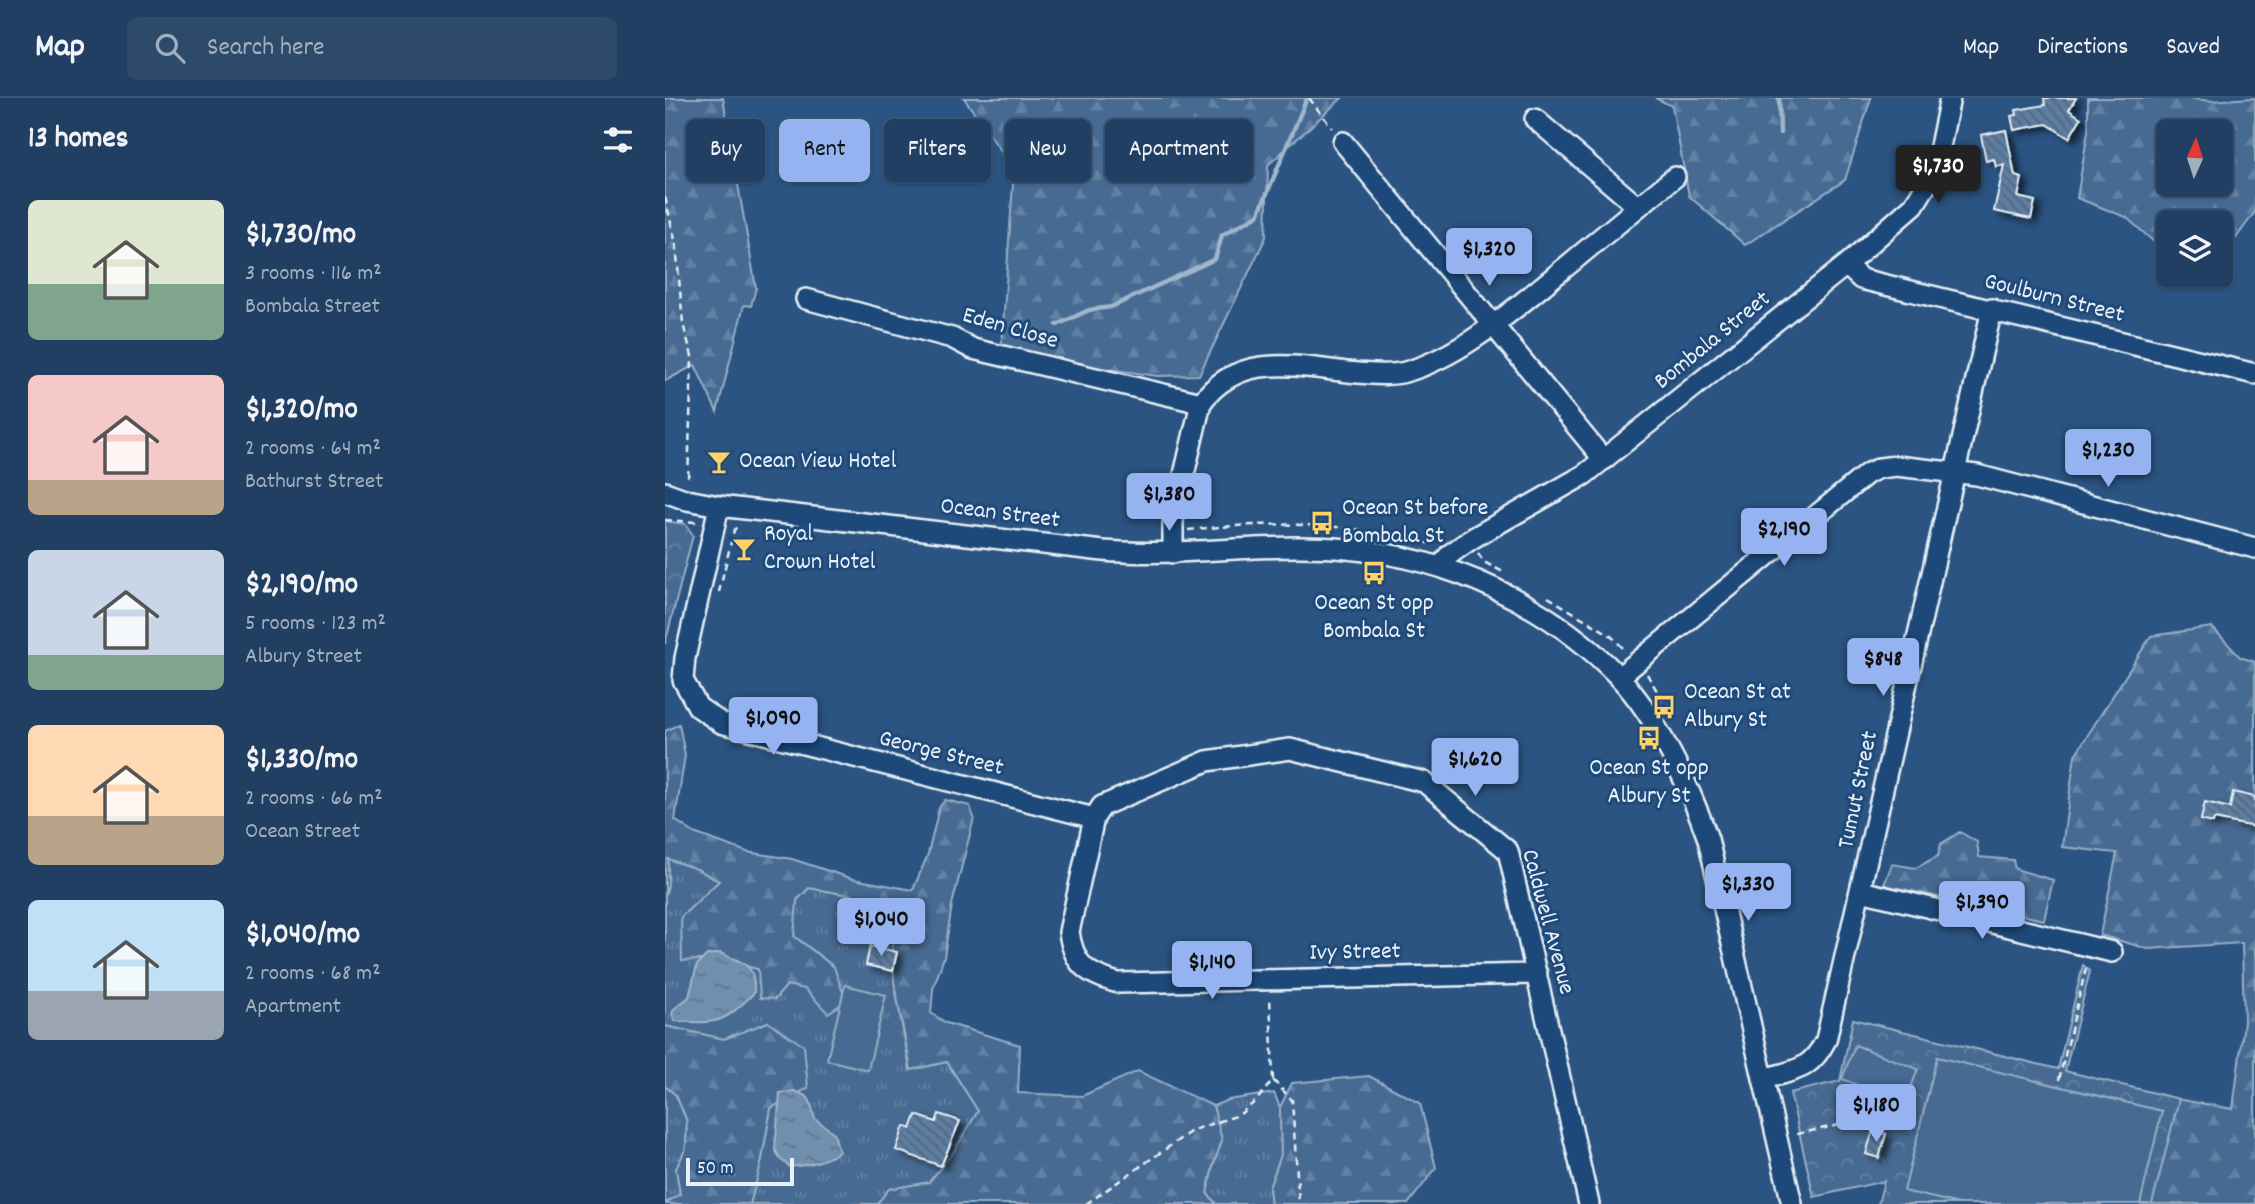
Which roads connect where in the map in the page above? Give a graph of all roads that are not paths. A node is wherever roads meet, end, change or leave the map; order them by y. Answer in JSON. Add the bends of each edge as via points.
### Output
{"nodes":[{"id":1,"x":1950,"y":98,"type":"edge"},
{"id":2,"x":1535,"y":119,"type":"dead end"},
{"id":3,"x":1343,"y":142,"type":"road end"},
{"id":4,"x":1675,"y":177,"type":"dead end"},
{"id":5,"x":1638,"y":207,"type":"junction"},
{"id":6,"x":1846,"y":265,"type":"junction"},
{"id":7,"x":806,"y":299,"type":"dead end"},
{"id":8,"x":1992,"y":309,"type":"junction"},
{"id":9,"x":1494,"y":326,"type":"junction"},
{"id":10,"x":2255,"y":359,"type":"edge"},
{"id":11,"x":2246,"y":371,"type":"edge"},
{"id":12,"x":1201,"y":403,"type":"junction"},
{"id":13,"x":1604,"y":460,"type":"junction"},
{"id":14,"x":1954,"y":472,"type":"junction"},
{"id":15,"x":665,"y":492,"type":"edge"},
{"id":16,"x":719,"y":506,"type":"junction"},
{"id":17,"x":2255,"y":548,"type":"edge"},
{"id":18,"x":1173,"y":553,"type":"junction"},
{"id":19,"x":1440,"y":567,"type":"junction"},
{"id":20,"x":1619,"y":677,"type":"junction"},
{"id":21,"x":1094,"y":818,"type":"junction"},
{"id":22,"x":1861,"y":891,"type":"junction"},
{"id":23,"x":2112,"y":952,"type":"dead end"},
{"id":24,"x":1537,"y":974,"type":"junction"},
{"id":25,"x":1763,"y":1079,"type":"junction"},
{"id":26,"x":1589,"y":1204,"type":"edge"},
{"id":27,"x":1792,"y":1204,"type":"edge"}],
"edges":[{"from":1,"to":6,"type":"street","name":"Bombala Street","via":[[1938,156],[1915,205]]},
{"from":2,"to":5,"type":"street"},
{"from":3,"to":9,"type":"street"},
{"from":4,"to":5,"type":"street"},
{"from":5,"to":9,"type":"street"},
{"from":6,"to":8,"type":"street","name":"Goulburn Street","via":[[1861,279]]},
{"from":6,"to":13,"type":"street","name":"Bombala Street"},
{"from":7,"to":12,"type":"street","name":"Eden Close","via":[[952,338],[973,349]]},
{"from":8,"to":11,"type":"street","name":"Goulburn Street"},
{"from":8,"to":14,"type":"street","name":"Tumut Street"},
{"from":9,"to":12,"type":"street","via":[[1424,366],[1402,373],[1269,366],[1246,369],[1212,388]]},
{"from":9,"to":13,"type":"street"},
{"from":10,"to":11,"type":"street"},
{"from":12,"to":18,"type":"street","via":[[1173,521]]},
{"from":13,"to":19,"type":"street","name":"Bombala Street","via":[[1473,538]]},
{"from":14,"to":17,"type":"street"},
{"from":14,"to":20,"type":"street","via":[[1896,466],[1868,473]]},
{"from":14,"to":22,"type":"street","name":"Tumut Street"},
{"from":15,"to":16,"type":"street","name":"Ocean Street"},
{"from":16,"to":18,"type":"street","name":"Ocean Street","via":[[1103,551]]},
{"from":16,"to":21,"type":"street","name":"George Street","via":[[685,657],[683,680],[698,708],[720,723]]},
{"from":18,"to":19,"type":"street","name":"Ocean Street","via":[[1347,549]]},
{"from":19,"to":20,"type":"street","name":"Ocean Street","via":[[1539,613]]},
{"from":20,"to":25,"type":"street","name":"Ocean Street","via":[[1655,728],[1708,839]]},
{"from":21,"to":24,"type":"street","name":"Caldwell Avenue","via":[[1102,806],[1207,761],[1290,749],[1424,782],[1507,851]]},
{"from":21,"to":24,"type":"street","name":"Ivy Street","via":[[1069,932],[1072,950],[1094,976],[1118,983]]},
{"from":22,"to":23,"type":"street"},
{"from":22,"to":25,"type":"street","name":"Tumut Street","via":[[1826,1040],[1816,1058],[1800,1069]]},
{"from":24,"to":26,"type":"street","name":"Caldwell Avenue"},
{"from":25,"to":27,"type":"street","name":"Ocean Street"}]}
